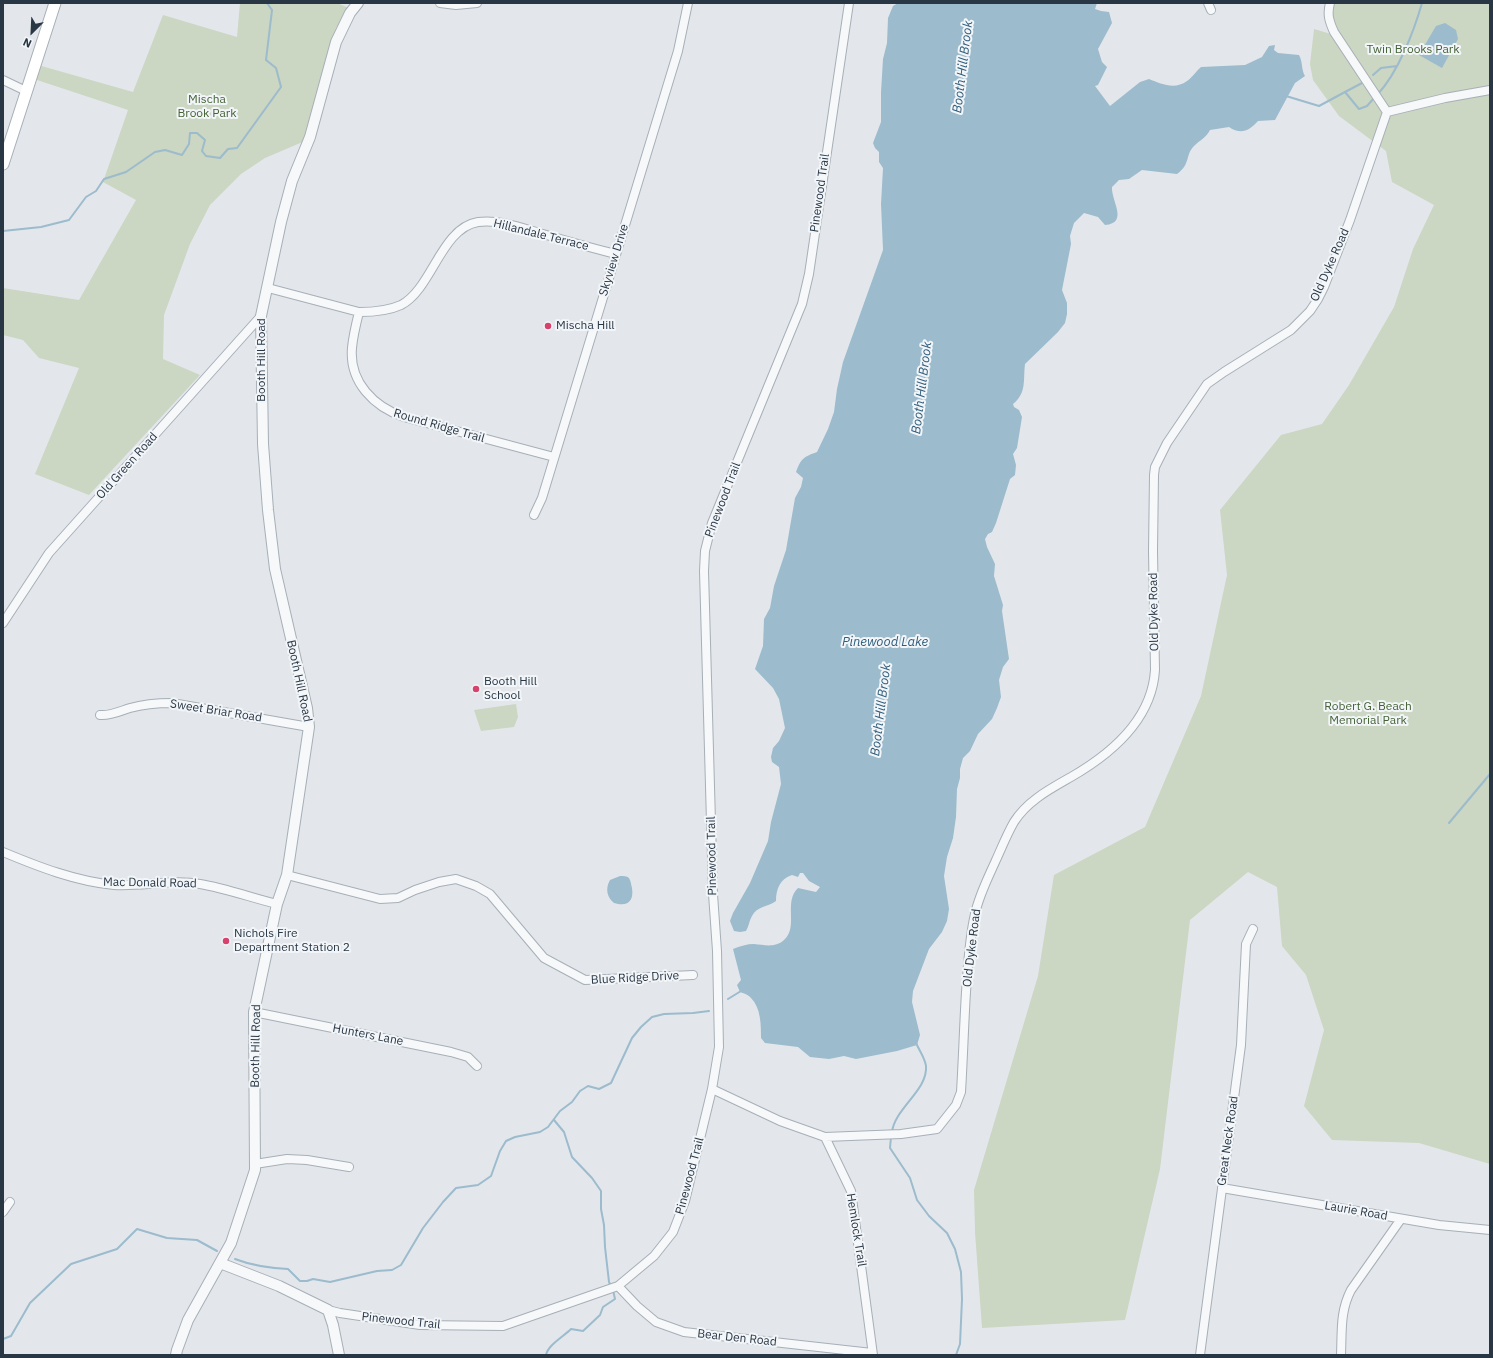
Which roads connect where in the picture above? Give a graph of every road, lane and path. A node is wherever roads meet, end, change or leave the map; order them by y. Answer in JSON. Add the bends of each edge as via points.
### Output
{"nodes":[{"id":1,"x":55,"y":3,"type":"edge"},
{"id":2,"x":358,"y":3,"type":"edge"},
{"id":3,"x":440,"y":3,"type":"edge"},
{"id":4,"x":477,"y":3,"type":"edge"},
{"id":5,"x":688,"y":3,"type":"edge"},
{"id":6,"x":849,"y":3,"type":"edge"},
{"id":7,"x":1330,"y":3,"type":"edge"},
{"id":8,"x":3,"y":80,"type":"edge"},
{"id":9,"x":26,"y":90,"type":"junction"},
{"id":10,"x":1490,"y":90,"type":"edge"},
{"id":11,"x":1387,"y":112,"type":"junction"},
{"id":12,"x":3,"y":164,"type":"edge"},
{"id":13,"x":616,"y":254,"type":"junction"},
{"id":14,"x":268,"y":288,"type":"junction"},
{"id":15,"x":359,"y":312,"type":"junction"},
{"id":16,"x":261,"y":316,"type":"junction"},
{"id":17,"x":554,"y":457,"type":"junction"},
{"id":18,"x":534,"y":515,"type":"dead end"},
{"id":19,"x":3,"y":623,"type":"edge"},
{"id":20,"x":100,"y":715,"type":"dead end"},
{"id":21,"x":309,"y":727,"type":"junction"},
{"id":22,"x":3,"y":852,"type":"edge"},
{"id":23,"x":286,"y":875,"type":"junction"},
{"id":24,"x":277,"y":904,"type":"junction"},
{"id":25,"x":1253,"y":928,"type":"dead end"},
{"id":26,"x":693,"y":975,"type":"dead end"},
{"id":27,"x":254,"y":1012,"type":"junction"},
{"id":28,"x":477,"y":1066,"type":"dead end"},
{"id":29,"x":712,"y":1089,"type":"junction"},
{"id":30,"x":825,"y":1137,"type":"junction"},
{"id":31,"x":255,"y":1164,"type":"junction"},
{"id":32,"x":349,"y":1167,"type":"dead end"},
{"id":33,"x":1222,"y":1188,"type":"junction"},
{"id":34,"x":10,"y":1202,"type":"dead end"},
{"id":35,"x":3,"y":1212,"type":"edge"},
{"id":36,"x":1401,"y":1219,"type":"junction"},
{"id":37,"x":1490,"y":1230,"type":"edge"},
{"id":38,"x":220,"y":1263,"type":"junction"},
{"id":39,"x":614,"y":1288,"type":"junction"},
{"id":40,"x":328,"y":1310,"type":"junction"},
{"id":41,"x":873,"y":1354,"type":"edge"},
{"id":42,"x":176,"y":1355,"type":"edge"},
{"id":43,"x":339,"y":1355,"type":"edge"},
{"id":44,"x":1200,"y":1355,"type":"edge"},
{"id":45,"x":1341,"y":1355,"type":"edge"}],
"edges":[{"from":1,"to":9,"type":"main road"},
{"from":2,"to":14,"type":"street","name":"Booth Hill Road","via":[[350,13],[336,42],[310,137],[292,181]]},
{"from":3,"to":4,"type":"street"},
{"from":5,"to":13,"type":"street","name":"Skyview Drive","via":[[678,51]]},
{"from":6,"to":29,"type":"street","name":"Pinewood Trail","via":[[802,304],[712,523],[705,551],[719,1047]]},
{"from":7,"to":11,"type":"street","via":[[1328,18],[1334,32]]},
{"from":8,"to":9,"type":"street"},
{"from":9,"to":12,"type":"main road"},
{"from":10,"to":11,"type":"street"},
{"from":11,"to":30,"type":"street","name":"Old Dyke Road","via":[[1350,220],[1318,299],[1291,330],[1207,384],[1160,456],[1154,475],[1154,681],[1138,721],[1127,734],[1081,771],[1031,802],[1015,821],[979,896],[968,958],[961,1092],[956,1105],[937,1129],[901,1134]]},
{"from":13,"to":15,"type":"street","name":"Hillandale Terrace","via":[[509,225],[490,221],[476,222],[454,236],[445,246],[421,286],[401,305],[374,312]]},
{"from":13,"to":17,"type":"street","name":"Skyview Drive"},
{"from":14,"to":15,"type":"street","name":"Hillandale Terrace"},
{"from":14,"to":16,"type":"street","name":"Booth Hill Road"},
{"from":15,"to":17,"type":"street","name":"Round Ridge Trail","via":[[351,350],[355,375],[375,402],[393,414]]},
{"from":16,"to":19,"type":"street","name":"Old Green Road","via":[[49,553]]},
{"from":16,"to":21,"type":"street","name":"Booth Hill Road","via":[[263,444],[268,516],[275,569],[307,708]]},
{"from":17,"to":18,"type":"street","name":"Skyview Drive","via":[[542,498]]},
{"from":20,"to":21,"type":"street","name":"Sweet Briar Road","via":[[107,716],[132,707],[172,703]]},
{"from":21,"to":23,"type":"street","name":"Booth Hill Road"},
{"from":22,"to":24,"type":"street","name":"Mac Donald Road","via":[[56,873],[82,880],[115,885],[166,882],[200,884]]},
{"from":23,"to":24,"type":"street","name":"Booth Hill Road"},
{"from":23,"to":26,"type":"street","name":"Blue Ridge Drive","via":[[380,899],[398,898],[433,884],[456,879],[490,894],[544,958],[585,980]]},
{"from":24,"to":27,"type":"street","name":"Booth Hill Road"},
{"from":25,"to":33,"type":"street","name":"Great Neck Road","via":[[1246,944],[1241,1045]]},
{"from":27,"to":28,"type":"street","name":"Hunters Lane","via":[[451,1052],[468,1057]]},
{"from":27,"to":31,"type":"street","name":"Booth Hill Road"},
{"from":29,"to":30,"type":"street","via":[[780,1121]]},
{"from":29,"to":39,"type":"street","name":"Pinewood Trail","via":[[685,1202],[673,1232],[654,1256]]},
{"from":30,"to":41,"type":"street","name":"Hemlock Trail","via":[[851,1192]]},
{"from":31,"to":32,"type":"street","via":[[287,1159]]},
{"from":31,"to":38,"type":"street","name":"Booth Hill Road","via":[[231,1243]]},
{"from":33,"to":36,"type":"street","name":"Laurie Road"},
{"from":33,"to":44,"type":"street","name":"Great Neck Road"},
{"from":34,"to":35,"type":"street"},
{"from":36,"to":37,"type":"street","name":"Laurie Road"},
{"from":36,"to":45,"type":"street","via":[[1345,1301]]},
{"from":38,"to":40,"type":"street","name":"Pinewood Trail","via":[[279,1286]]},
{"from":38,"to":42,"type":"street","name":"Booth Hill Road","via":[[188,1320]]},
{"from":39,"to":40,"type":"street","name":"Pinewood Trail","via":[[503,1326],[420,1325],[340,1314]]},
{"from":39,"to":41,"type":"street","name":"Bear Den Road","via":[[656,1322],[684,1332]]},
{"from":40,"to":43,"type":"street"}]}
